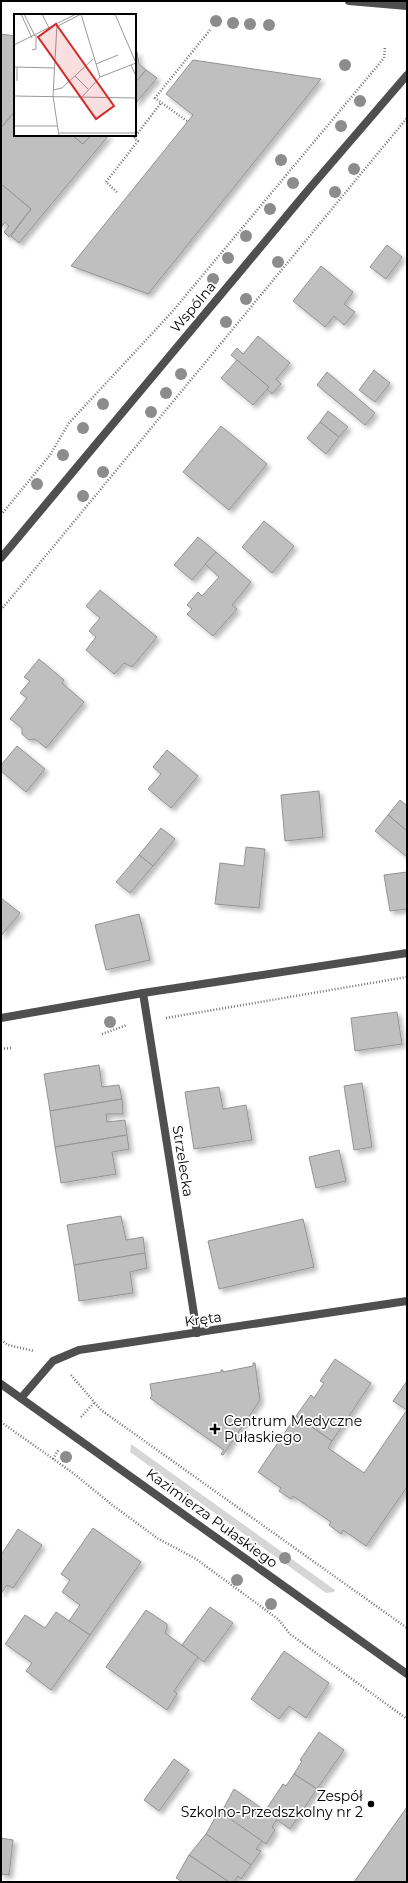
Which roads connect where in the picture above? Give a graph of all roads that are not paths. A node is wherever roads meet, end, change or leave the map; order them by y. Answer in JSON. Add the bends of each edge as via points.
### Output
{"nodes":[{"id":1,"x":349,"y":1,"type":"edge"},
{"id":2,"x":407,"y":6,"type":"edge"},
{"id":3,"x":407,"y":75,"type":"edge"},
{"id":4,"x":1,"y":558,"type":"edge"},
{"id":5,"x":407,"y":953,"type":"edge"},
{"id":6,"x":143,"y":993,"type":"junction"},
{"id":7,"x":1,"y":1018,"type":"edge"},
{"id":8,"x":407,"y":1301,"type":"edge"},
{"id":9,"x":197,"y":1333,"type":"junction"},
{"id":10,"x":1,"y":1384,"type":"edge"},
{"id":11,"x":21,"y":1398,"type":"junction"},
{"id":12,"x":407,"y":1674,"type":"edge"}],
"edges":[{"from":1,"to":2,"type":"street"},
{"from":3,"to":4,"type":"street","name":"Wspólna"},
{"from":5,"to":6,"type":"street"},
{"from":6,"to":7,"type":"street"},
{"from":6,"to":9,"type":"street","name":"Strzelecka"},
{"from":8,"to":9,"type":"street","name":"Kręta"},
{"from":9,"to":11,"type":"street","name":"Kręta","via":[[79,1350],[53,1361]]},
{"from":10,"to":11,"type":"street","name":"Kazimierza Pułaskiego"},
{"from":11,"to":12,"type":"street","name":"Kazimierza Pułaskiego"}]}
